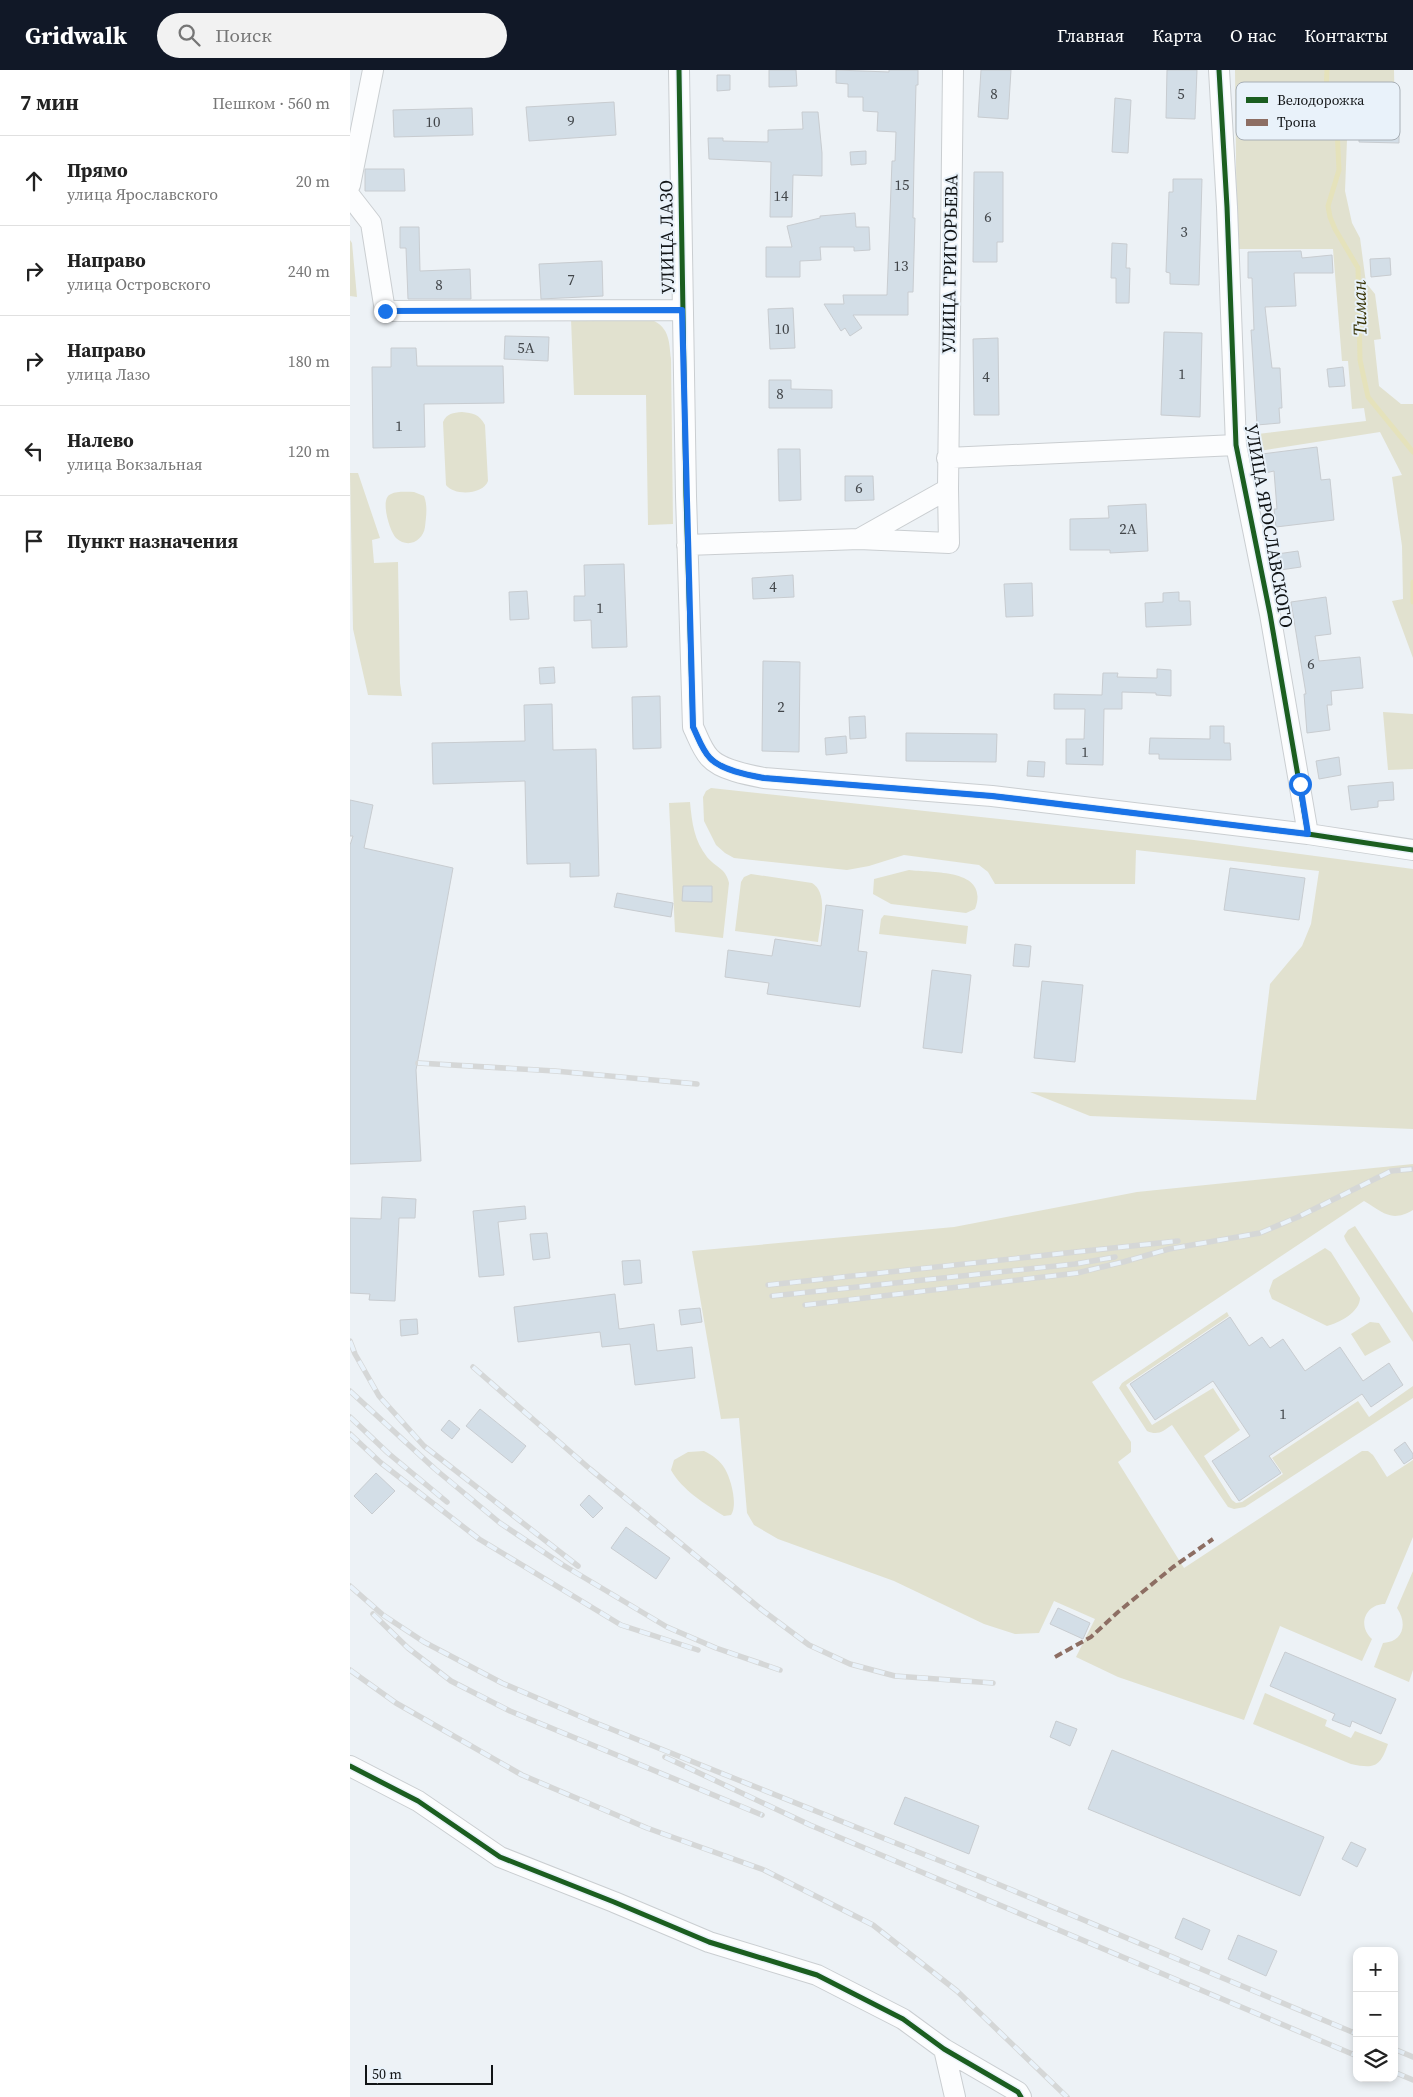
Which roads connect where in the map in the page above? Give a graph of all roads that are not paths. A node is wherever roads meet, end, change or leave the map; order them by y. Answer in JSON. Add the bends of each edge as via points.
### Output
{"nodes":[{"id":1,"x":373,"y":70,"type":"edge"},
{"id":2,"x":679,"y":70,"type":"edge"},
{"id":3,"x":953,"y":70,"type":"edge"},
{"id":4,"x":1219,"y":70,"type":"edge"},
{"id":5,"x":350,"y":185,"type":"edge"},
{"id":6,"x":350,"y":196,"type":"edge"},
{"id":7,"x":682,"y":310,"type":"junction"},
{"id":8,"x":1236,"y":445,"type":"junction"},
{"id":9,"x":948,"y":458,"type":"junction"},
{"id":10,"x":948,"y":489,"type":"junction"},
{"id":11,"x":859,"y":539,"type":"junction"},
{"id":12,"x":688,"y":545,"type":"junction"},
{"id":13,"x":1308,"y":834,"type":"junction"},
{"id":14,"x":1413,"y":850,"type":"edge"},
{"id":15,"x":350,"y":1766,"type":"edge"},
{"id":16,"x":944,"y":2049,"type":"junction"},
{"id":17,"x":955,"y":2097,"type":"edge"},
{"id":18,"x":1021,"y":2097,"type":"edge"}],
"edges":[{"from":1,"to":5,"type":"street"},
{"from":2,"to":7,"type":"street","name":"УЛИЦА ЛАЗО"},
{"from":3,"to":9,"type":"street","name":"УЛИЦА ГРИГОРЬЕВА"},
{"from":4,"to":8,"type":"street","name":"УЛИЦА ЯРОСЛАВСКОГО"},
{"from":6,"to":7,"type":"street","via":[[371,223],[385,311]]},
{"from":7,"to":12,"type":"street","name":"УЛИЦА ЛАЗО"},
{"from":8,"to":9,"type":"street"},
{"from":8,"to":13,"type":"street","name":"УЛИЦА ЯРОСЛАВСКОГО","via":[[1270,614]]},
{"from":9,"to":10,"type":"street","name":"УЛИЦА ГРИГОРЬЕВА"},
{"from":10,"to":11,"type":"street"},
{"from":10,"to":11,"type":"street","name":"УЛИЦА ГРИГОРЬЕВА","via":[[949,543]]},
{"from":11,"to":12,"type":"street"},
{"from":12,"to":13,"type":"street","name":"УЛИЦА ЛАЗО","via":[[693,727],[710,759],[733,771],[764,778],[992,796]]},
{"from":13,"to":14,"type":"street"},
{"from":15,"to":16,"type":"street","via":[[418,1801],[500,1858],[709,1942],[817,1975],[903,2019]]},
{"from":16,"to":17,"type":"street"},
{"from":16,"to":18,"type":"street","via":[[1018,2092]]}]}
